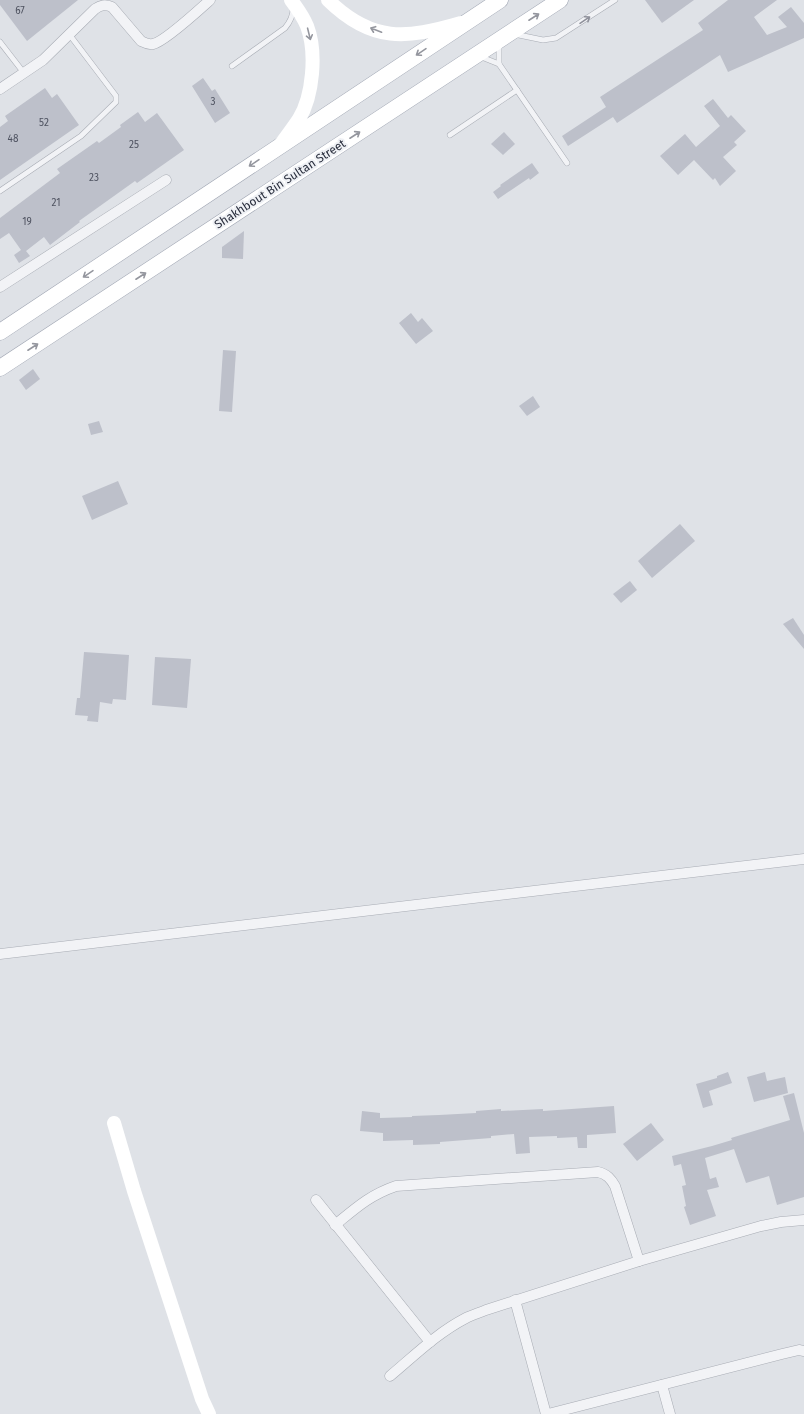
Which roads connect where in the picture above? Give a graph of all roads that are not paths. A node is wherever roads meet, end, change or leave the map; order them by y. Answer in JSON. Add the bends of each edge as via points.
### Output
{"nodes":[{"id":1,"x":210,"y":0,"type":"edge"},
{"id":2,"x":328,"y":0,"type":"edge"},
{"id":3,"x":500,"y":0,"type":"edge"},
{"id":4,"x":560,"y":0,"type":"edge"},
{"id":5,"x":616,"y":0,"type":"edge"},
{"id":6,"x":292,"y":2,"type":"edge"},
{"id":7,"x":469,"y":20,"type":"junction"},
{"id":8,"x":69,"y":34,"type":"junction"},
{"id":9,"x":505,"y":36,"type":"junction"},
{"id":10,"x":0,"y":42,"type":"edge"},
{"id":11,"x":476,"y":56,"type":"junction"},
{"id":12,"x":499,"y":64,"type":"junction"},
{"id":13,"x":232,"y":66,"type":"dead end"},
{"id":14,"x":24,"y":73,"type":"junction"},
{"id":15,"x":0,"y":89,"type":"edge"},
{"id":16,"x":517,"y":90,"type":"junction"},
{"id":17,"x":450,"y":135,"type":"dead end"},
{"id":18,"x":279,"y":146,"type":"junction"},
{"id":19,"x":567,"y":162,"type":"dead end"},
{"id":20,"x":166,"y":180,"type":"dead end"},
{"id":21,"x":0,"y":191,"type":"edge"},
{"id":22,"x":0,"y":287,"type":"edge"},
{"id":23,"x":0,"y":332,"type":"edge"},
{"id":24,"x":0,"y":368,"type":"edge"},
{"id":25,"x":804,"y":859,"type":"edge"},
{"id":26,"x":0,"y":954,"type":"edge"},
{"id":27,"x":114,"y":1123,"type":"dead end"},
{"id":28,"x":316,"y":1200,"type":"dead end"},
{"id":29,"x":804,"y":1220,"type":"edge"},
{"id":30,"x":336,"y":1224,"type":"junction"},
{"id":31,"x":639,"y":1261,"type":"junction"},
{"id":32,"x":515,"y":1300,"type":"junction"},
{"id":33,"x":430,"y":1342,"type":"junction"},
{"id":34,"x":804,"y":1351,"type":"edge"},
{"id":35,"x":390,"y":1376,"type":"dead end"},
{"id":36,"x":662,"y":1385,"type":"junction"},
{"id":37,"x":209,"y":1414,"type":"edge"},
{"id":38,"x":547,"y":1414,"type":"edge"},
{"id":39,"x":670,"y":1414,"type":"edge"}],
"edges":[{"from":1,"to":8,"type":"street","via":[[153,44],[141,41],[116,11],[106,5],[94,9]]},
{"from":7,"to":2,"type":"street","one_way":true,"via":[[432,32],[404,35],[382,33],[359,24],[341,13]]},
{"from":3,"to":7,"type":"main road"},
{"from":9,"to":4,"type":"main road","name":"Shakhbout Bin Sultan Street","one_way":true},
{"from":9,"to":5,"type":"lane","one_way":true,"via":[[543,40],[556,38]]},
{"from":6,"to":13,"type":"lane","via":[[293,14],[285,28]]},
{"from":6,"to":18,"type":"street","one_way":true,"via":[[307,27],[313,62],[306,103],[299,119]]},
{"from":7,"to":18,"type":"main road","one_way":true},
{"from":8,"to":14,"type":"street","via":[[43,60]]},
{"from":8,"to":21,"type":"lane","via":[[116,96],[116,102],[81,136]]},
{"from":9,"to":11,"type":"main road","name":"Shakhbout Bin Sultan Street"},
{"from":9,"to":12,"type":"lane","via":[[498,48]]},
{"from":10,"to":14,"type":"lane"},
{"from":11,"to":12,"type":"lane"},
{"from":24,"to":11,"type":"main road","name":"Shakhbout Bin Sultan Street","one_way":true},
{"from":12,"to":16,"type":"lane"},
{"from":14,"to":15,"type":"street"},
{"from":16,"to":17,"type":"lane"},
{"from":16,"to":19,"type":"lane"},
{"from":18,"to":23,"type":"main road","one_way":true},
{"from":20,"to":22,"type":"street"},
{"from":25,"to":26,"type":"street"},
{"from":27,"to":37,"type":"street","via":[[134,1191]]},
{"from":28,"to":30,"type":"street"},
{"from":29,"to":31,"type":"street","via":[[761,1226]]},
{"from":30,"to":31,"type":"street","via":[[365,1201],[396,1186],[598,1172],[605,1173],[615,1186]]},
{"from":30,"to":33,"type":"street"},
{"from":31,"to":32,"type":"street"},
{"from":32,"to":33,"type":"street","via":[[466,1318]]},
{"from":32,"to":38,"type":"street"},
{"from":33,"to":35,"type":"street"},
{"from":34,"to":36,"type":"street","via":[[782,1354]]},
{"from":36,"to":38,"type":"street"},
{"from":36,"to":39,"type":"street"}]}
